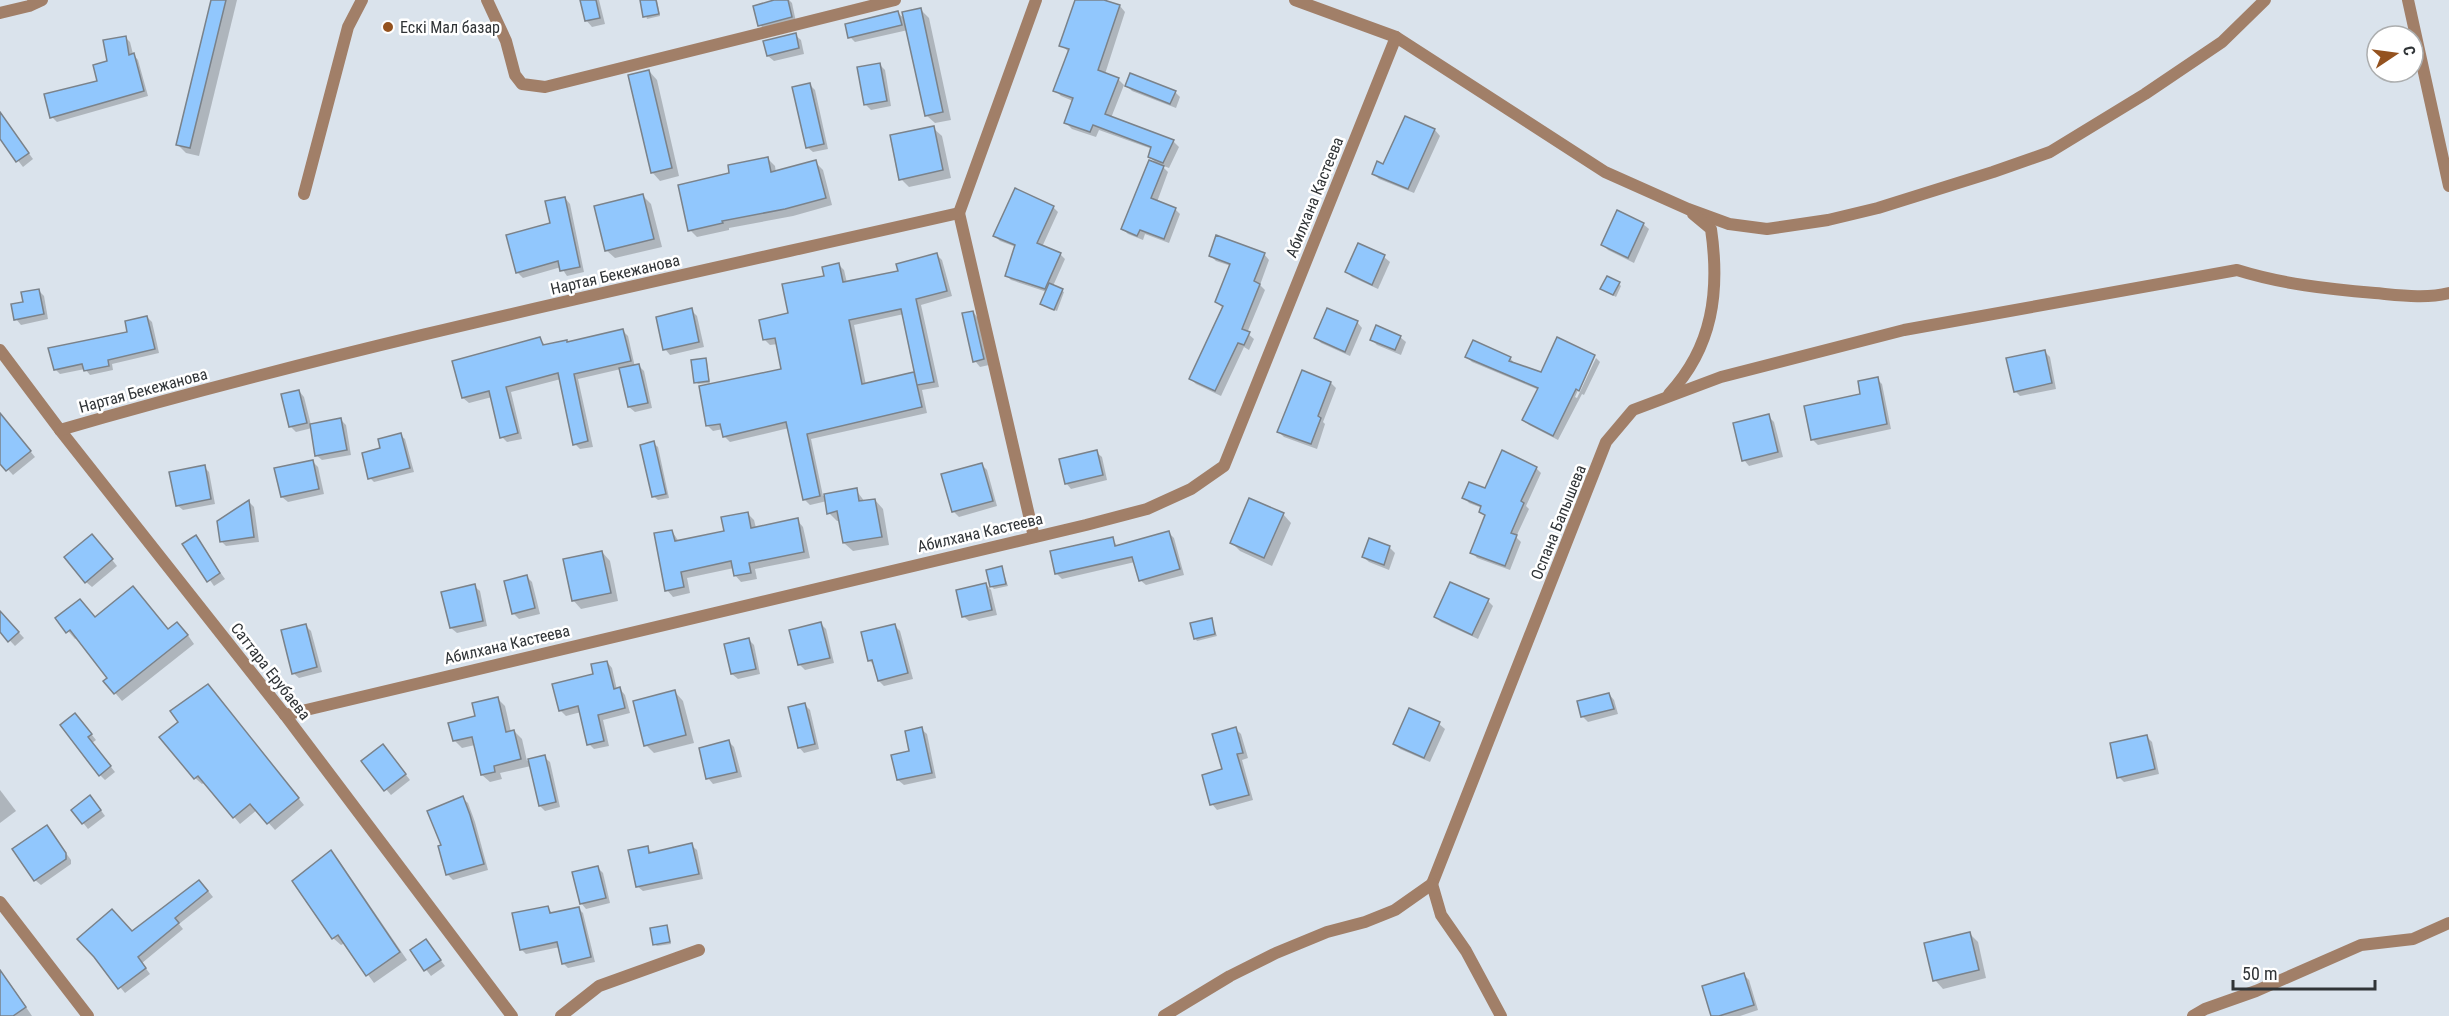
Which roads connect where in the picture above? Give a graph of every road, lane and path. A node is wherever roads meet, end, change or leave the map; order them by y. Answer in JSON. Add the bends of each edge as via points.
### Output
{"nodes":[{"id":1,"x":42,"y":0,"type":"edge"},
{"id":2,"x":362,"y":0,"type":"edge"},
{"id":3,"x":487,"y":0,"type":"edge"},
{"id":4,"x":895,"y":0,"type":"edge"},
{"id":5,"x":1036,"y":0,"type":"edge"},
{"id":6,"x":1295,"y":0,"type":"edge"},
{"id":7,"x":2265,"y":0,"type":"edge"},
{"id":8,"x":2408,"y":0,"type":"edge"},
{"id":9,"x":852,"y":6,"type":"edge"},
{"id":10,"x":0,"y":13,"type":"edge"},
{"id":11,"x":1396,"y":37,"type":"junction"},
{"id":12,"x":2449,"y":186,"type":"edge"},
{"id":13,"x":304,"y":195,"type":"dead end"},
{"id":14,"x":1688,"y":209,"type":"junction"},
{"id":15,"x":959,"y":213,"type":"junction"},
{"id":16,"x":2449,"y":294,"type":"edge"},
{"id":17,"x":0,"y":350,"type":"edge"},
{"id":18,"x":1668,"y":395,"type":"junction"},
{"id":19,"x":60,"y":430,"type":"junction"},
{"id":20,"x":1034,"y":537,"type":"junction"},
{"id":21,"x":285,"y":715,"type":"junction"},
{"id":22,"x":1432,"y":884,"type":"junction"},
{"id":23,"x":0,"y":902,"type":"edge"},
{"id":24,"x":2449,"y":922,"type":"edge"},
{"id":25,"x":699,"y":950,"type":"dead end"},
{"id":26,"x":88,"y":1016,"type":"edge"},
{"id":27,"x":512,"y":1016,"type":"edge"},
{"id":28,"x":561,"y":1016,"type":"edge"},
{"id":29,"x":1164,"y":1016,"type":"edge"},
{"id":30,"x":1501,"y":1016,"type":"edge"},
{"id":31,"x":2193,"y":1016,"type":"edge"}],
"edges":[{"from":1,"to":10,"type":"street"},
{"from":2,"to":13,"type":"street","via":[[348,27]]},
{"from":3,"to":9,"type":"street","via":[[506,41],[515,75],[522,84],[544,87]]},
{"from":4,"to":9,"type":"street"},
{"from":5,"to":15,"type":"street"},
{"from":6,"to":11,"type":"street"},
{"from":7,"to":14,"type":"street","via":[[2222,42],[2102,121],[2040,156],[1828,220],[1767,229],[1729,224]]},
{"from":8,"to":12,"type":"street"},
{"from":11,"to":14,"type":"street","via":[[1605,172]]},
{"from":11,"to":20,"type":"street","name":"Абилхана Кастеева","via":[[1224,466],[1191,489],[1147,509]]},
{"from":14,"to":18,"type":"street","name":"Оспана Бапышева","via":[[1711,229],[1715,285],[1706,335],[1686,376]]},
{"from":15,"to":19,"type":"street","name":"Нартая Бекежанова","via":[[426,334]]},
{"from":15,"to":20,"type":"street"},
{"from":16,"to":18,"type":"street","via":[[2405,296],[2308,286],[2237,270],[1904,330],[1721,377]]},
{"from":17,"to":19,"type":"street","name":"Саттара Ерубаева"},
{"from":18,"to":22,"type":"street","name":"Оспана Бапышева","via":[[1633,410],[1606,442]]},
{"from":19,"to":21,"type":"street","name":"Саттара Ерубаева"},
{"from":20,"to":21,"type":"street","name":"Абилхана Кастеева"},
{"from":21,"to":27,"type":"street","name":"Саттара Ерубаева"},
{"from":22,"to":29,"type":"street","via":[[1395,910],[1276,953]]},
{"from":22,"to":30,"type":"street","via":[[1441,915],[1466,951]]},
{"from":23,"to":26,"type":"street"},
{"from":24,"to":31,"type":"street","via":[[2413,939],[2361,945]]},
{"from":25,"to":28,"type":"street","via":[[599,986]]}]}
